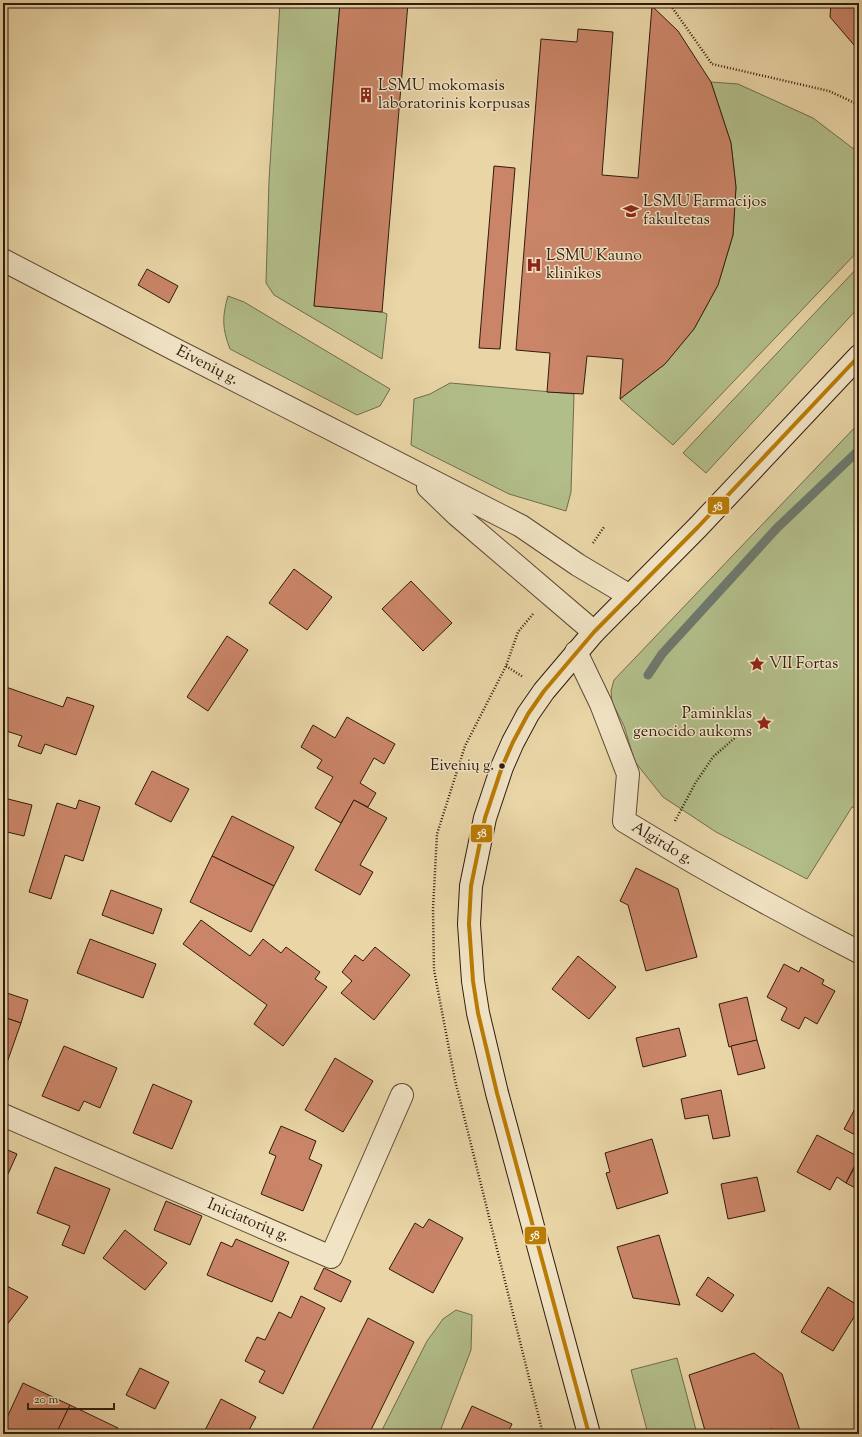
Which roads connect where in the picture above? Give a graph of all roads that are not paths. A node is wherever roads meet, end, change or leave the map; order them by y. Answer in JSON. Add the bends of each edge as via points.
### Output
{"nodes":[{"id":1,"x":3,"y":260,"type":"edge"},
{"id":2,"x":859,"y":356,"type":"edge"},
{"id":3,"x":411,"y":470,"type":"junction"},
{"id":4,"x":630,"y":596,"type":"junction"},
{"id":5,"x":594,"y":632,"type":"junction"},
{"id":6,"x":576,"y":652,"type":"junction"},
{"id":7,"x":859,"y":952,"type":"edge"},
{"id":8,"x":402,"y":1095,"type":"dead end"},
{"id":9,"x":3,"y":1115,"type":"edge"},
{"id":10,"x":589,"y":1434,"type":"edge"}],
"edges":[{"from":1,"to":3,"type":"street","name":"Eivenių g."},
{"from":2,"to":4,"type":"street"},
{"from":3,"to":4,"type":"street","name":"Eivenių g.","via":[[522,526],[578,565]]},
{"from":3,"to":5,"type":"street","name":"Eivenių g.","via":[[457,515]]},
{"from":4,"to":5,"type":"street"},
{"from":5,"to":6,"type":"street"},
{"from":6,"to":7,"type":"street","name":"Algirdo g.","via":[[601,704],[628,774],[624,821],[789,916]]},
{"from":6,"to":10,"type":"street","via":[[528,714],[502,767],[485,818],[476,856],[469,924],[478,1013],[497,1093]]},
{"from":8,"to":9,"type":"street","name":"Iniciatorių g.","via":[[331,1257]]}]}
